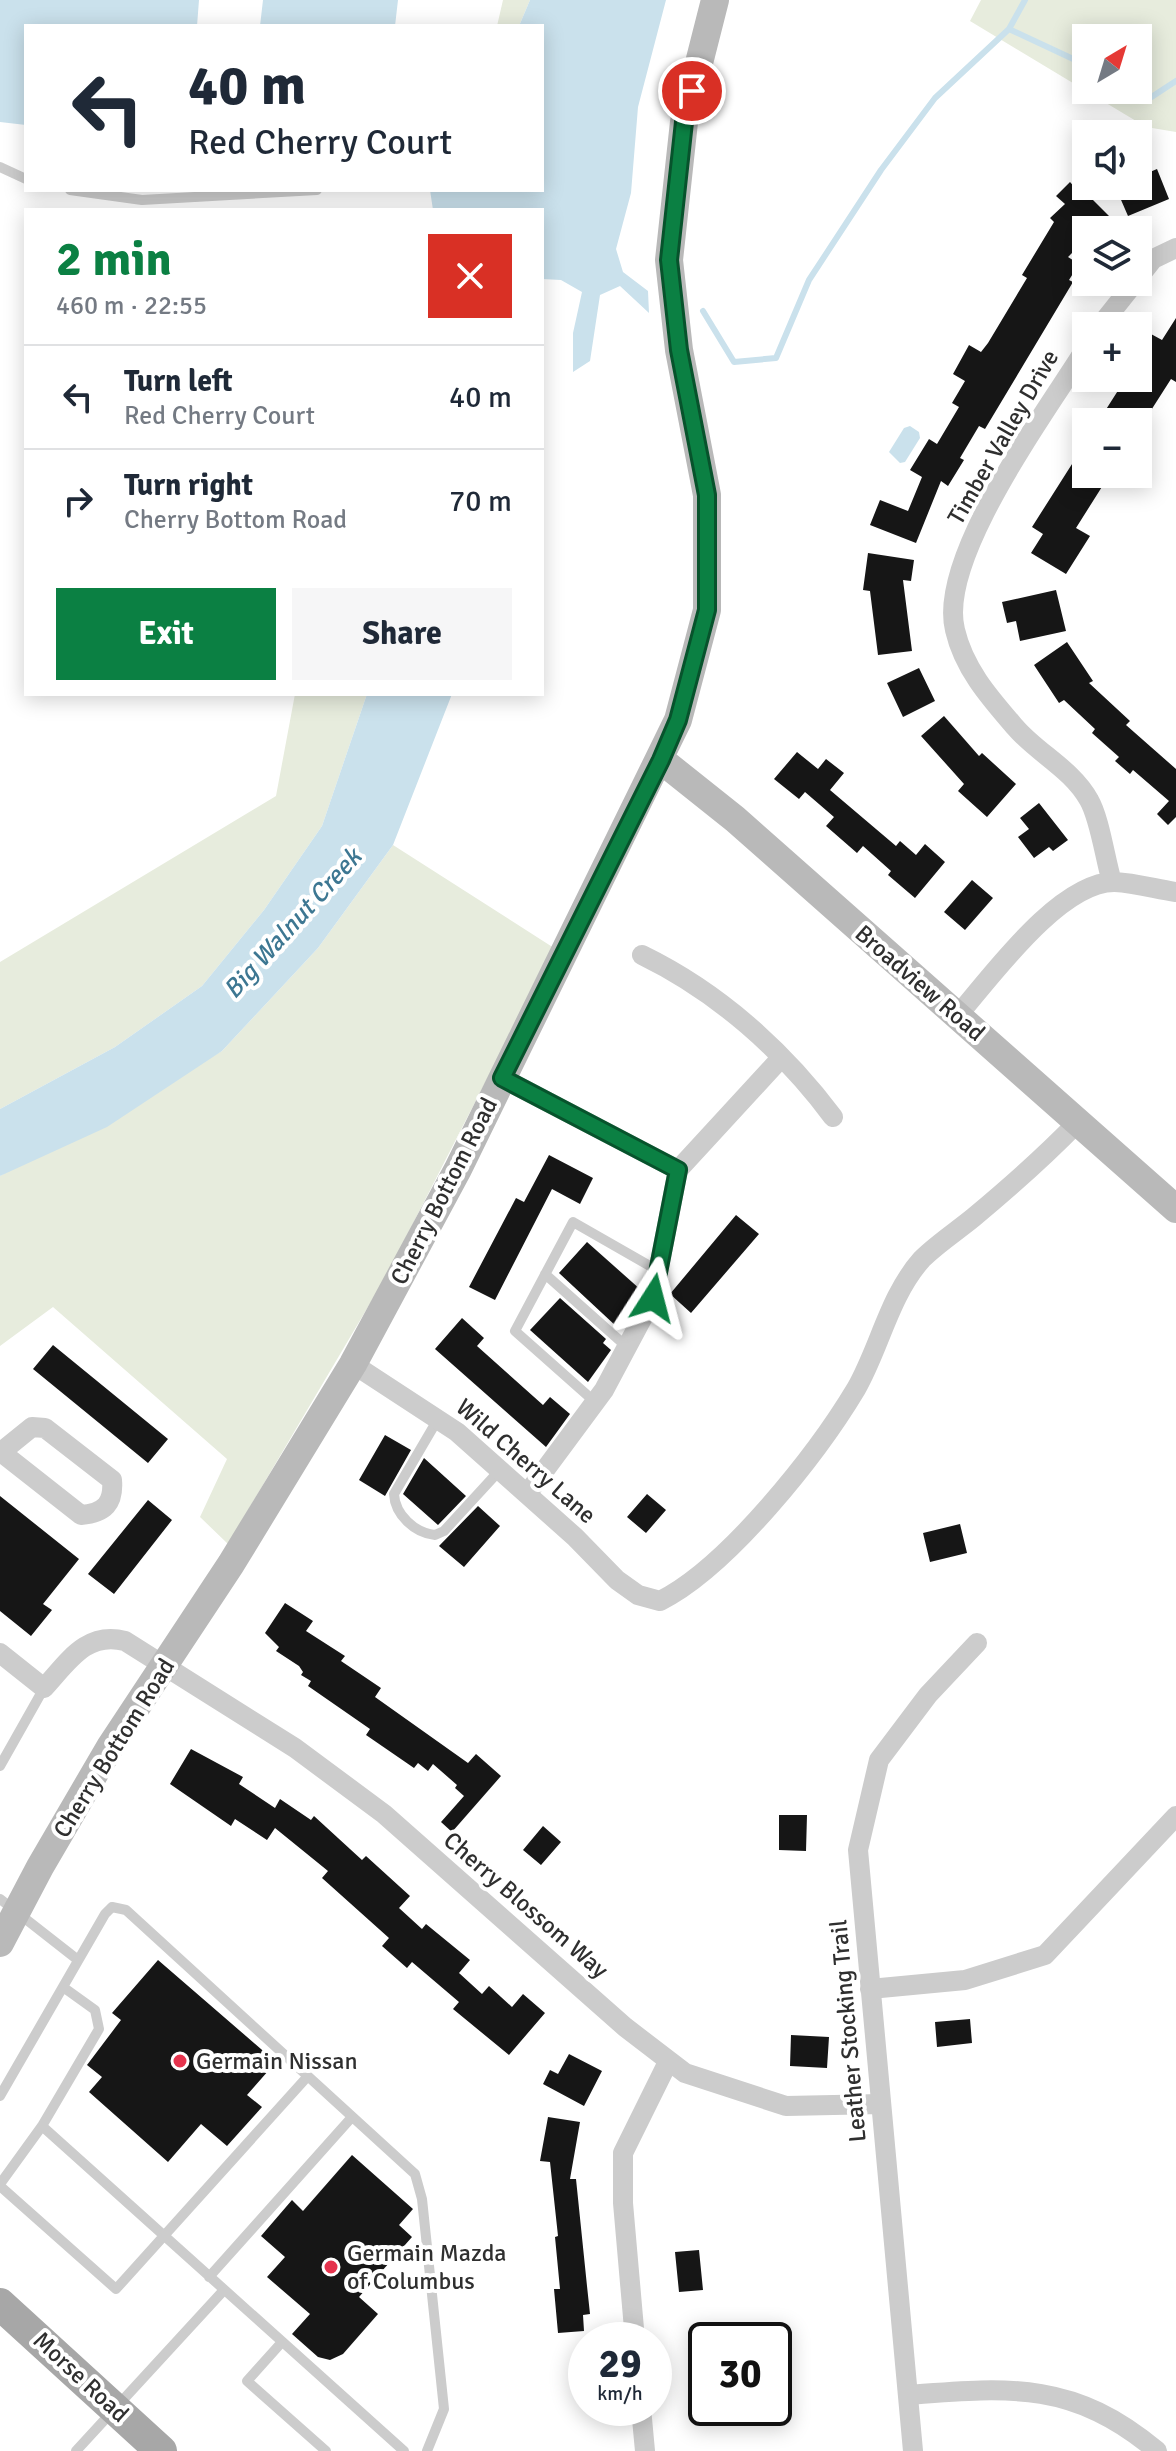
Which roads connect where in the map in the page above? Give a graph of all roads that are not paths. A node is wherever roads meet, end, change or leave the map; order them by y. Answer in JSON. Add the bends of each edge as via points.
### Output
{"nodes":[{"id":1,"x":715,"y":0,"type":"edge"},
{"id":2,"x":0,"y":167,"type":"edge"},
{"id":3,"x":24,"y":178,"type":"edge"},
{"id":4,"x":84,"y":192,"type":"edge"},
{"id":5,"x":282,"y":192,"type":"edge"},
{"id":6,"x":1176,"y":248,"type":"edge"},
{"id":7,"x":1152,"y":260,"type":"edge"},
{"id":8,"x":1123,"y":296,"type":"edge"},
{"id":9,"x":1111,"y":312,"type":"edge"},
{"id":10,"x":1072,"y":371,"type":"edge"},
{"id":11,"x":661,"y":760,"type":"junction"},
{"id":12,"x":1112,"y":882,"type":"junction"},
{"id":13,"x":1176,"y":892,"type":"edge"},
{"id":14,"x":642,"y":955,"type":"dead end"},
{"id":15,"x":958,"y":1015,"type":"junction"},
{"id":16,"x":781,"y":1058,"type":"junction"},
{"id":17,"x":502,"y":1078,"type":"junction"},
{"id":18,"x":833,"y":1117,"type":"dead end"},
{"id":19,"x":1077,"y":1123,"type":"junction"},
{"id":20,"x":678,"y":1170,"type":"junction"},
{"id":21,"x":1176,"y":1209,"type":"edge"},
{"id":22,"x":657,"y":1270,"type":"junction"},
{"id":23,"x":545,"y":1274,"type":"junction"},
{"id":24,"x":628,"y":1348,"type":"junction"},
{"id":25,"x":353,"y":1364,"type":"junction"},
{"id":26,"x":595,"y":1402,"type":"junction"},
{"id":27,"x":438,"y":1419,"type":"junction"},
{"id":28,"x":0,"y":1453,"type":"edge"},
{"id":29,"x":500,"y":1470,"type":"junction"},
{"id":30,"x":527,"y":1494,"type":"junction"},
{"id":31,"x":977,"y":1643,"type":"dead end"},
{"id":32,"x":0,"y":1653,"type":"edge"},
{"id":33,"x":165,"y":1666,"type":"junction"},
{"id":34,"x":44,"y":1688,"type":"junction"},
{"id":35,"x":0,"y":1766,"type":"edge"},
{"id":36,"x":1176,"y":1816,"type":"edge"},
{"id":37,"x":8,"y":1906,"type":"edge"},
{"id":38,"x":0,"y":1943,"type":"edge"},
{"id":39,"x":78,"y":1960,"type":"junction"},
{"id":40,"x":63,"y":1987,"type":"junction"},
{"id":41,"x":870,"y":1989,"type":"junction"},
{"id":42,"x":668,"y":2062,"type":"junction"},
{"id":43,"x":308,"y":2076,"type":"junction"},
{"id":44,"x":0,"y":2096,"type":"edge"},
{"id":45,"x":881,"y":2104,"type":"junction"},
{"id":46,"x":352,"y":2117,"type":"junction"},
{"id":47,"x":42,"y":2126,"type":"junction"},
{"id":48,"x":0,"y":2185,"type":"edge"},
{"id":49,"x":164,"y":2236,"type":"junction"},
{"id":50,"x":209,"y":2277,"type":"junction"},
{"id":51,"x":224,"y":2290,"type":"junction"},
{"id":52,"x":0,"y":2304,"type":"edge"},
{"id":53,"x":633,"y":2322,"type":"edge"},
{"id":54,"x":282,"y":2342,"type":"junction"},
{"id":55,"x":908,"y":2395,"type":"junction"},
{"id":56,"x":115,"y":2408,"type":"junction"},
{"id":57,"x":643,"y":2426,"type":"edge"},
{"id":58,"x":76,"y":2451,"type":"edge"},
{"id":59,"x":161,"y":2451,"type":"edge"},
{"id":60,"x":326,"y":2451,"type":"edge"},
{"id":61,"x":404,"y":2451,"type":"edge"},
{"id":62,"x":427,"y":2451,"type":"edge"},
{"id":63,"x":645,"y":2451,"type":"edge"},
{"id":64,"x":913,"y":2451,"type":"edge"},
{"id":65,"x":1157,"y":2451,"type":"edge"}],
"edges":[{"from":1,"to":11,"type":"main road","name":"Cherry Bottom Road","via":[[684,122],[669,260],[679,350],[707,495],[707,610],[678,720]]},
{"from":2,"to":3,"type":"lane"},
{"from":4,"to":5,"type":"lane","via":[[142,200]]},
{"from":6,"to":7,"type":"street"},
{"from":8,"to":9,"type":"street"},
{"from":10,"to":12,"type":"street","name":"Timber Valley Drive","via":[[977,526],[954,587],[954,627],[967,666],[1018,731],[1051,757],[1090,800]]},
{"from":11,"to":15,"type":"main road","name":"Broadview Road"},
{"from":11,"to":17,"type":"main road","name":"Cherry Bottom Road"},
{"from":12,"to":13,"type":"street"},
{"from":12,"to":15,"type":"street","via":[[1062,901]]},
{"from":14,"to":16,"type":"street","via":[[705,989]]},
{"from":15,"to":19,"type":"main road","name":"Broadview Road"},
{"from":16,"to":18,"type":"street"},
{"from":16,"to":20,"type":"street"},
{"from":17,"to":20,"type":"street"},
{"from":17,"to":25,"type":"main road","name":"Cherry Bottom Road"},
{"from":19,"to":21,"type":"main road","name":"Broadview Road"},
{"from":19,"to":30,"type":"street","name":"Wild Cherry Lane","via":[[922,1260],[897,1297],[857,1387],[817,1448],[682,1590],[660,1601],[638,1595]]},
{"from":20,"to":22,"type":"street"},
{"from":22,"to":23,"type":"lane","via":[[573,1222]]},
{"from":22,"to":24,"type":"street","via":[[653,1298]]},
{"from":23,"to":24,"type":"lane"},
{"from":23,"to":26,"type":"lane","via":[[515,1331]]},
{"from":24,"to":26,"type":"street"},
{"from":25,"to":27,"type":"street","name":"Wild Cherry Lane"},
{"from":25,"to":33,"type":"main road","name":"Cherry Bottom Road"},
{"from":26,"to":30,"type":"street"},
{"from":27,"to":29,"type":"street","name":"Wild Cherry Lane"},
{"from":27,"to":29,"type":"lane","via":[[394,1494],[399,1513],[420,1531],[444,1531]]},
{"from":28,"to":28,"type":"street","via":[[32,1427],[45,1428],[112,1480],[108,1506],[81,1515]]},
{"from":29,"to":30,"type":"street","name":"Wild Cherry Lane"},
{"from":31,"to":41,"type":"street","name":"Leather Stocking Trail","via":[[928,1695],[879,1760],[858,1850]]},
{"from":32,"to":34,"type":"street"},
{"from":33,"to":34,"type":"street","name":"Cherry Blossom Way","via":[[125,1641],[108,1637],[90,1641]]},
{"from":33,"to":37,"type":"main road","name":"Cherry Bottom Road"},
{"from":33,"to":42,"type":"street","name":"Cherry Blossom Way","via":[[295,1748],[384,1814]]},
{"from":34,"to":35,"type":"lane"},
{"from":36,"to":41,"type":"street","via":[[1045,1955],[965,1980]]},
{"from":37,"to":38,"type":"main road","name":"Cherry Bottom Road"},
{"from":37,"to":39,"type":"lane"},
{"from":39,"to":40,"type":"lane"},
{"from":39,"to":43,"type":"lane","via":[[105,1914],[112,1907],[126,1910]]},
{"from":40,"to":44,"type":"lane"},
{"from":40,"to":47,"type":"lane","via":[[95,2010],[100,2022]]},
{"from":41,"to":45,"type":"street","name":"Leather Stocking Trail"},
{"from":42,"to":45,"type":"street","name":"Cherry Blossom Way","via":[[685,2073],[786,2106]]},
{"from":42,"to":53,"type":"street","via":[[623,2153]]},
{"from":43,"to":46,"type":"lane"},
{"from":43,"to":49,"type":"lane"},
{"from":45,"to":55,"type":"street","name":"Leather Stocking Trail"},
{"from":46,"to":50,"type":"lane"},
{"from":46,"to":62,"type":"lane","via":[[415,2174],[422,2199],[444,2409]]},
{"from":47,"to":48,"type":"lane"},
{"from":47,"to":49,"type":"lane"},
{"from":48,"to":49,"type":"lane","via":[[116,2289]]},
{"from":49,"to":50,"type":"lane"},
{"from":50,"to":51,"type":"lane"},
{"from":51,"to":54,"type":"lane"},
{"from":51,"to":56,"type":"lane"},
{"from":52,"to":56,"type":"main road","name":"Morse Road"},
{"from":54,"to":60,"type":"lane","via":[[247,2381]]},
{"from":54,"to":61,"type":"lane"},
{"from":55,"to":64,"type":"street","name":"Leather Stocking Trail"},
{"from":55,"to":65,"type":"street","via":[[997,2388],[1083,2403],[1124,2424]]},
{"from":56,"to":58,"type":"lane"},
{"from":56,"to":59,"type":"main road","name":"Morse Road"},
{"from":57,"to":63,"type":"street"}]}
